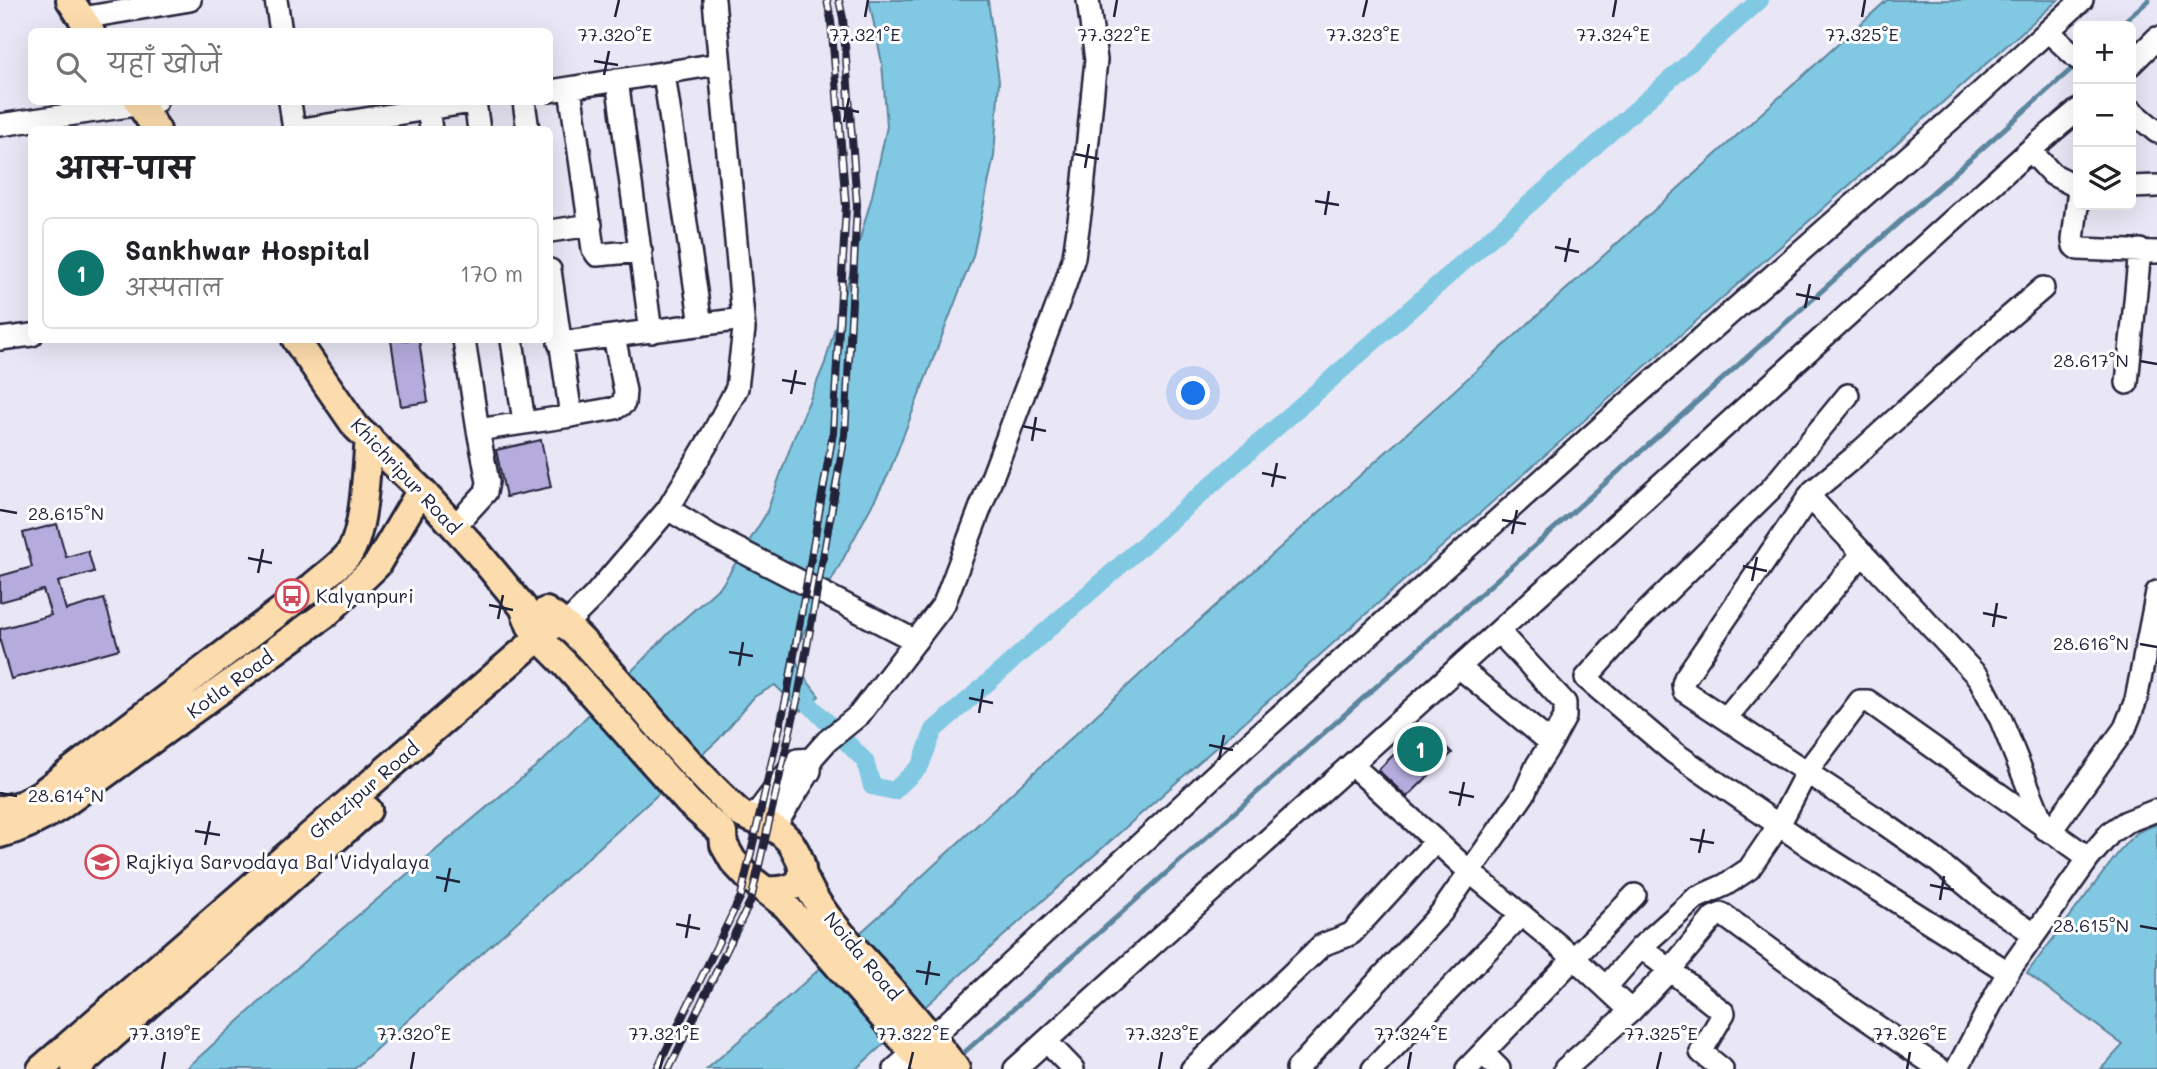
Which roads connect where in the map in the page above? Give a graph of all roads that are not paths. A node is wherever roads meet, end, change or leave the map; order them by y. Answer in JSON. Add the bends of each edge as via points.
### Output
{"nodes":[{"id":1,"x":190,"y":0,"type":"edge"},
{"id":2,"x":276,"y":0,"type":"edge"},
{"id":3,"x":714,"y":0,"type":"edge"},
{"id":4,"x":1088,"y":0,"type":"edge"},
{"id":5,"x":2082,"y":0,"type":"edge"},
{"id":6,"x":81,"y":16,"type":"edge"},
{"id":7,"x":280,"y":28,"type":"edge"},
{"id":8,"x":2053,"y":36,"type":"junction"},
{"id":9,"x":2157,"y":38,"type":"edge"},
{"id":10,"x":2073,"y":54,"type":"edge"},
{"id":11,"x":2136,"y":59,"type":"edge"},
{"id":12,"x":719,"y":64,"type":"junction"},
{"id":13,"x":664,"y":74,"type":"junction"},
{"id":14,"x":617,"y":80,"type":"junction"},
{"id":15,"x":559,"y":90,"type":"edge"},
{"id":16,"x":125,"y":105,"type":"edge"},
{"id":17,"x":145,"y":105,"type":"edge"},
{"id":18,"x":291,"y":105,"type":"edge"},
{"id":19,"x":446,"y":105,"type":"edge"},
{"id":20,"x":475,"y":105,"type":"edge"},
{"id":21,"x":524,"y":105,"type":"edge"},
{"id":22,"x":428,"y":107,"type":"junction"},
{"id":23,"x":2073,"y":114,"type":"edge"},
{"id":24,"x":2136,"y":114,"type":"edge"},
{"id":25,"x":0,"y":125,"type":"edge"},
{"id":26,"x":155,"y":126,"type":"edge"},
{"id":27,"x":294,"y":126,"type":"edge"},
{"id":28,"x":318,"y":126,"type":"edge"},
{"id":29,"x":431,"y":126,"type":"edge"},
{"id":30,"x":478,"y":126,"type":"edge"},
{"id":31,"x":527,"y":126,"type":"edge"},
{"id":32,"x":2157,"y":132,"type":"edge"},
{"id":33,"x":2030,"y":150,"type":"junction"},
{"id":34,"x":2073,"y":184,"type":"edge"},
{"id":35,"x":2157,"y":186,"type":"edge"},
{"id":36,"x":2136,"y":187,"type":"edge"},
{"id":37,"x":2076,"y":210,"type":"edge"},
{"id":38,"x":591,"y":225,"type":"junction"},
{"id":39,"x":553,"y":231,"type":"edge"},
{"id":40,"x":641,"y":251,"type":"junction"},
{"id":41,"x":2148,"y":251,"type":"edge"},
{"id":42,"x":2043,"y":288,"type":"dead end"},
{"id":43,"x":553,"y":294,"type":"edge"},
{"id":44,"x":743,"y":319,"type":"junction"},
{"id":45,"x":701,"y":325,"type":"junction"},
{"id":46,"x":651,"y":332,"type":"junction"},
{"id":47,"x":28,"y":336,"type":"edge"},
{"id":48,"x":614,"y":336,"type":"junction"},
{"id":49,"x":0,"y":340,"type":"edge"},
{"id":50,"x":298,"y":343,"type":"edge"},
{"id":51,"x":464,"y":343,"type":"edge"},
{"id":52,"x":512,"y":343,"type":"edge"},
{"id":53,"x":559,"y":343,"type":"junction"},
{"id":54,"x":2127,"y":383,"type":"dead end"},
{"id":55,"x":1848,"y":395,"type":"dead end"},
{"id":56,"x":571,"y":416,"type":"junction"},
{"id":57,"x":524,"y":422,"type":"junction"},
{"id":58,"x":478,"y":430,"type":"junction"},
{"id":59,"x":369,"y":438,"type":"junction"},
{"id":60,"x":421,"y":490,"type":"junction"},
{"id":61,"x":1809,"y":496,"type":"junction"},
{"id":62,"x":668,"y":509,"type":"junction"},
{"id":63,"x":454,"y":527,"type":"junction"},
{"id":64,"x":354,"y":545,"type":"junction"},
{"id":65,"x":1863,"y":553,"type":"junction"},
{"id":66,"x":376,"y":566,"type":"junction"},
{"id":67,"x":2157,"y":593,"type":"edge"},
{"id":68,"x":523,"y":607,"type":"junction"},
{"id":69,"x":570,"y":630,"type":"junction"},
{"id":70,"x":1499,"y":632,"type":"junction"},
{"id":71,"x":916,"y":641,"type":"junction"},
{"id":72,"x":552,"y":651,"type":"junction"},
{"id":73,"x":1460,"y":668,"type":"junction"},
{"id":74,"x":1586,"y":678,"type":"junction"},
{"id":75,"x":1564,"y":703,"type":"junction"},
{"id":76,"x":1726,"y":718,"type":"junction"},
{"id":77,"x":1550,"y":743,"type":"junction"},
{"id":78,"x":1352,"y":765,"type":"junction"},
{"id":79,"x":1807,"y":771,"type":"junction"},
{"id":80,"x":0,"y":810,"type":"edge"},
{"id":81,"x":2157,"y":810,"type":"edge"},
{"id":82,"x":756,"y":820,"type":"junction"},
{"id":83,"x":1779,"y":825,"type":"junction"},
{"id":84,"x":2048,"y":830,"type":"junction"},
{"id":85,"x":723,"y":833,"type":"junction"},
{"id":86,"x":0,"y":834,"type":"edge"},
{"id":87,"x":1436,"y":841,"type":"junction"},
{"id":88,"x":2088,"y":858,"type":"junction"},
{"id":89,"x":802,"y":872,"type":"junction"},
{"id":90,"x":1471,"y":873,"type":"junction"},
{"id":91,"x":766,"y":890,"type":"junction"},
{"id":92,"x":1635,"y":895,"type":"dead end"},
{"id":93,"x":1521,"y":915,"type":"junction"},
{"id":94,"x":2035,"y":933,"type":"junction"},
{"id":95,"x":834,"y":942,"type":"junction"},
{"id":96,"x":1642,"y":947,"type":"junction"},
{"id":97,"x":1574,"y":958,"type":"junction"},
{"id":98,"x":1669,"y":971,"type":"junction"},
{"id":99,"x":2008,"y":972,"type":"junction"},
{"id":100,"x":1606,"y":988,"type":"junction"},
{"id":101,"x":1631,"y":1011,"type":"junction"},
{"id":102,"x":1046,"y":1041,"type":"junction"},
{"id":103,"x":926,"y":1053,"type":"edge"},
{"id":104,"x":1483,"y":1053,"type":"junction"},
{"id":105,"x":1573,"y":1066,"type":"edge"},
{"id":106,"x":41,"y":1069,"type":"edge"},
{"id":107,"x":75,"y":1069,"type":"edge"},
{"id":108,"x":1015,"y":1069,"type":"edge"},
{"id":109,"x":1073,"y":1069,"type":"edge"},
{"id":110,"x":1192,"y":1069,"type":"edge"},
{"id":111,"x":1297,"y":1069,"type":"edge"},
{"id":112,"x":1373,"y":1069,"type":"edge"},
{"id":113,"x":1467,"y":1069,"type":"edge"},
{"id":114,"x":1499,"y":1069,"type":"edge"},
{"id":115,"x":1722,"y":1069,"type":"edge"},
{"id":116,"x":1940,"y":1069,"type":"edge"},
{"id":117,"x":1957,"y":1069,"type":"edge"}],
"edges":[{"from":1,"to":6,"type":"street"},
{"from":2,"to":7,"type":"street"},
{"from":3,"to":12,"type":"street"},
{"from":4,"to":71,"type":"street","via":[[1096,60],[1074,257],[944,604]]},
{"from":5,"to":8,"type":"street"},
{"from":8,"to":10,"type":"street"},
{"from":8,"to":103,"type":"street","via":[[1957,114],[1620,410],[1244,748]]},
{"from":9,"to":11,"type":"street"},
{"from":12,"to":13,"type":"street"},
{"from":12,"to":44,"type":"street"},
{"from":13,"to":14,"type":"street"},
{"from":13,"to":45,"type":"street"},
{"from":14,"to":15,"type":"street"},
{"from":14,"to":40,"type":"street"},
{"from":15,"to":38,"type":"street"},
{"from":16,"to":25,"type":"street"},
{"from":17,"to":26,"type":"main road"},
{"from":18,"to":27,"type":"street"},
{"from":19,"to":22,"type":"street"},
{"from":20,"to":30,"type":"street"},
{"from":21,"to":31,"type":"street"},
{"from":22,"to":28,"type":"street"},
{"from":22,"to":29,"type":"street"},
{"from":23,"to":33,"type":"street"},
{"from":24,"to":32,"type":"street"},
{"from":33,"to":34,"type":"street","via":[[2052,174]]},
{"from":33,"to":70,"type":"street"},
{"from":35,"to":36,"type":"street"},
{"from":37,"to":41,"type":"street","via":[[2073,240],[2078,249]]},
{"from":38,"to":39,"type":"street"},
{"from":38,"to":40,"type":"street","via":[[597,255]]},
{"from":40,"to":46,"type":"street"},
{"from":41,"to":54,"type":"street"},
{"from":42,"to":61,"type":"street"},
{"from":43,"to":53,"type":"street"},
{"from":44,"to":45,"type":"street"},
{"from":44,"to":62,"type":"street","via":[[737,388]]},
{"from":45,"to":46,"type":"street"},
{"from":46,"to":48,"type":"street"},
{"from":47,"to":49,"type":"street"},
{"from":48,"to":53,"type":"street"},
{"from":48,"to":56,"type":"street","via":[[624,403]]},
{"from":50,"to":59,"type":"main road","name":"Khichripur Road","via":[[356,427]]},
{"from":51,"to":58,"type":"street"},
{"from":52,"to":57,"type":"street"},
{"from":53,"to":56,"type":"street"},
{"from":55,"to":74,"type":"street","via":[[1772,488]]},
{"from":56,"to":57,"type":"street"},
{"from":57,"to":58,"type":"street"},
{"from":58,"to":63,"type":"street","via":[[486,492]]},
{"from":59,"to":60,"type":"main road","name":"Khichripur Road"},
{"from":59,"to":64,"type":"main road","name":"Kotla Road"},
{"from":60,"to":63,"type":"main road","name":"Khichripur Road"},
{"from":60,"to":66,"type":"main road","name":"Kotla Road"},
{"from":61,"to":65,"type":"street"},
{"from":61,"to":76,"type":"street","via":[[1685,678],[1684,691]]},
{"from":62,"to":69,"type":"street"},
{"from":62,"to":71,"type":"street"},
{"from":63,"to":68,"type":"main road","name":"Khichripur Road"},
{"from":64,"to":66,"type":"main road"},
{"from":64,"to":80,"type":"main road","name":"Kotla Road","via":[[312,587],[42,793]]},
{"from":65,"to":76,"type":"street"},
{"from":65,"to":84,"type":"street","via":[[1979,678]]},
{"from":66,"to":86,"type":"main road","name":"Kotla Road","via":[[321,618],[61,806],[38,821]]},
{"from":67,"to":84,"type":"street","via":[[2132,713]]},
{"from":68,"to":69,"type":"main road","via":[[546,611]]},
{"from":68,"to":72,"type":"main road","name":"Khichripur Road","via":[[530,625]]},
{"from":69,"to":72,"type":"main road","name":"Ghazipur Road"},
{"from":69,"to":82,"type":"main road","via":[[708,783]]},
{"from":70,"to":73,"type":"street"},
{"from":70,"to":75,"type":"street"},
{"from":71,"to":82,"type":"street","via":[[859,715],[811,759],[797,760]]},
{"from":72,"to":85,"type":"main road","name":"Khichripur Road","via":[[689,803]]},
{"from":72,"to":106,"type":"main road","name":"Ghazipur Road"},
{"from":72,"to":107,"type":"main road","name":"Ghazipur Road"},
{"from":73,"to":77,"type":"street"},
{"from":73,"to":78,"type":"street"},
{"from":74,"to":75,"type":"street"},
{"from":74,"to":83,"type":"street","via":[[1673,752]]},
{"from":75,"to":77,"type":"street","via":[[1565,717]]},
{"from":76,"to":79,"type":"street"},
{"from":77,"to":90,"type":"street","via":[[1524,794]]},
{"from":78,"to":87,"type":"street"},
{"from":78,"to":102,"type":"street"},
{"from":79,"to":83,"type":"street"},
{"from":79,"to":84,"type":"street","via":[[1860,701],[1868,701]]},
{"from":79,"to":94,"type":"street"},
{"from":81,"to":88,"type":"street","via":[[2111,832]]},
{"from":82,"to":85,"type":"main road","via":[[731,821]]},
{"from":82,"to":89,"type":"main road","via":[[795,848]]},
{"from":83,"to":96,"type":"street","via":[[1749,869],[1696,898]]},
{"from":83,"to":99,"type":"street"},
{"from":84,"to":88,"type":"street"},
{"from":85,"to":91,"type":"main road","via":[[733,861]]},
{"from":87,"to":90,"type":"street"},
{"from":87,"to":110,"type":"street","via":[[1352,933],[1321,946]]},
{"from":88,"to":94,"type":"street"},
{"from":89,"to":91,"type":"main road","via":[[793,888]]},
{"from":89,"to":95,"type":"main road","name":"Noida Road"},
{"from":90,"to":93,"type":"street"},
{"from":90,"to":111,"type":"street","via":[[1441,913]]},
{"from":91,"to":95,"type":"main road","name":"Noida Road"},
{"from":92,"to":97,"type":"street"},
{"from":93,"to":97,"type":"street"},
{"from":93,"to":112,"type":"street"},
{"from":94,"to":99,"type":"street"},
{"from":95,"to":103,"type":"main road","name":"Noida Road"},
{"from":96,"to":98,"type":"street"},
{"from":96,"to":100,"type":"street"},
{"from":97,"to":100,"type":"street"},
{"from":97,"to":104,"type":"street"},
{"from":98,"to":101,"type":"street"},
{"from":98,"to":115,"type":"street","via":[[1724,1013],[1701,1052]]},
{"from":98,"to":116,"type":"street","via":[[1714,916],[1722,914]]},
{"from":99,"to":117,"type":"street"},
{"from":100,"to":101,"type":"street"},
{"from":101,"to":105,"type":"street"},
{"from":102,"to":108,"type":"street"},
{"from":102,"to":109,"type":"street"},
{"from":104,"to":113,"type":"street"},
{"from":104,"to":114,"type":"street"}]}
